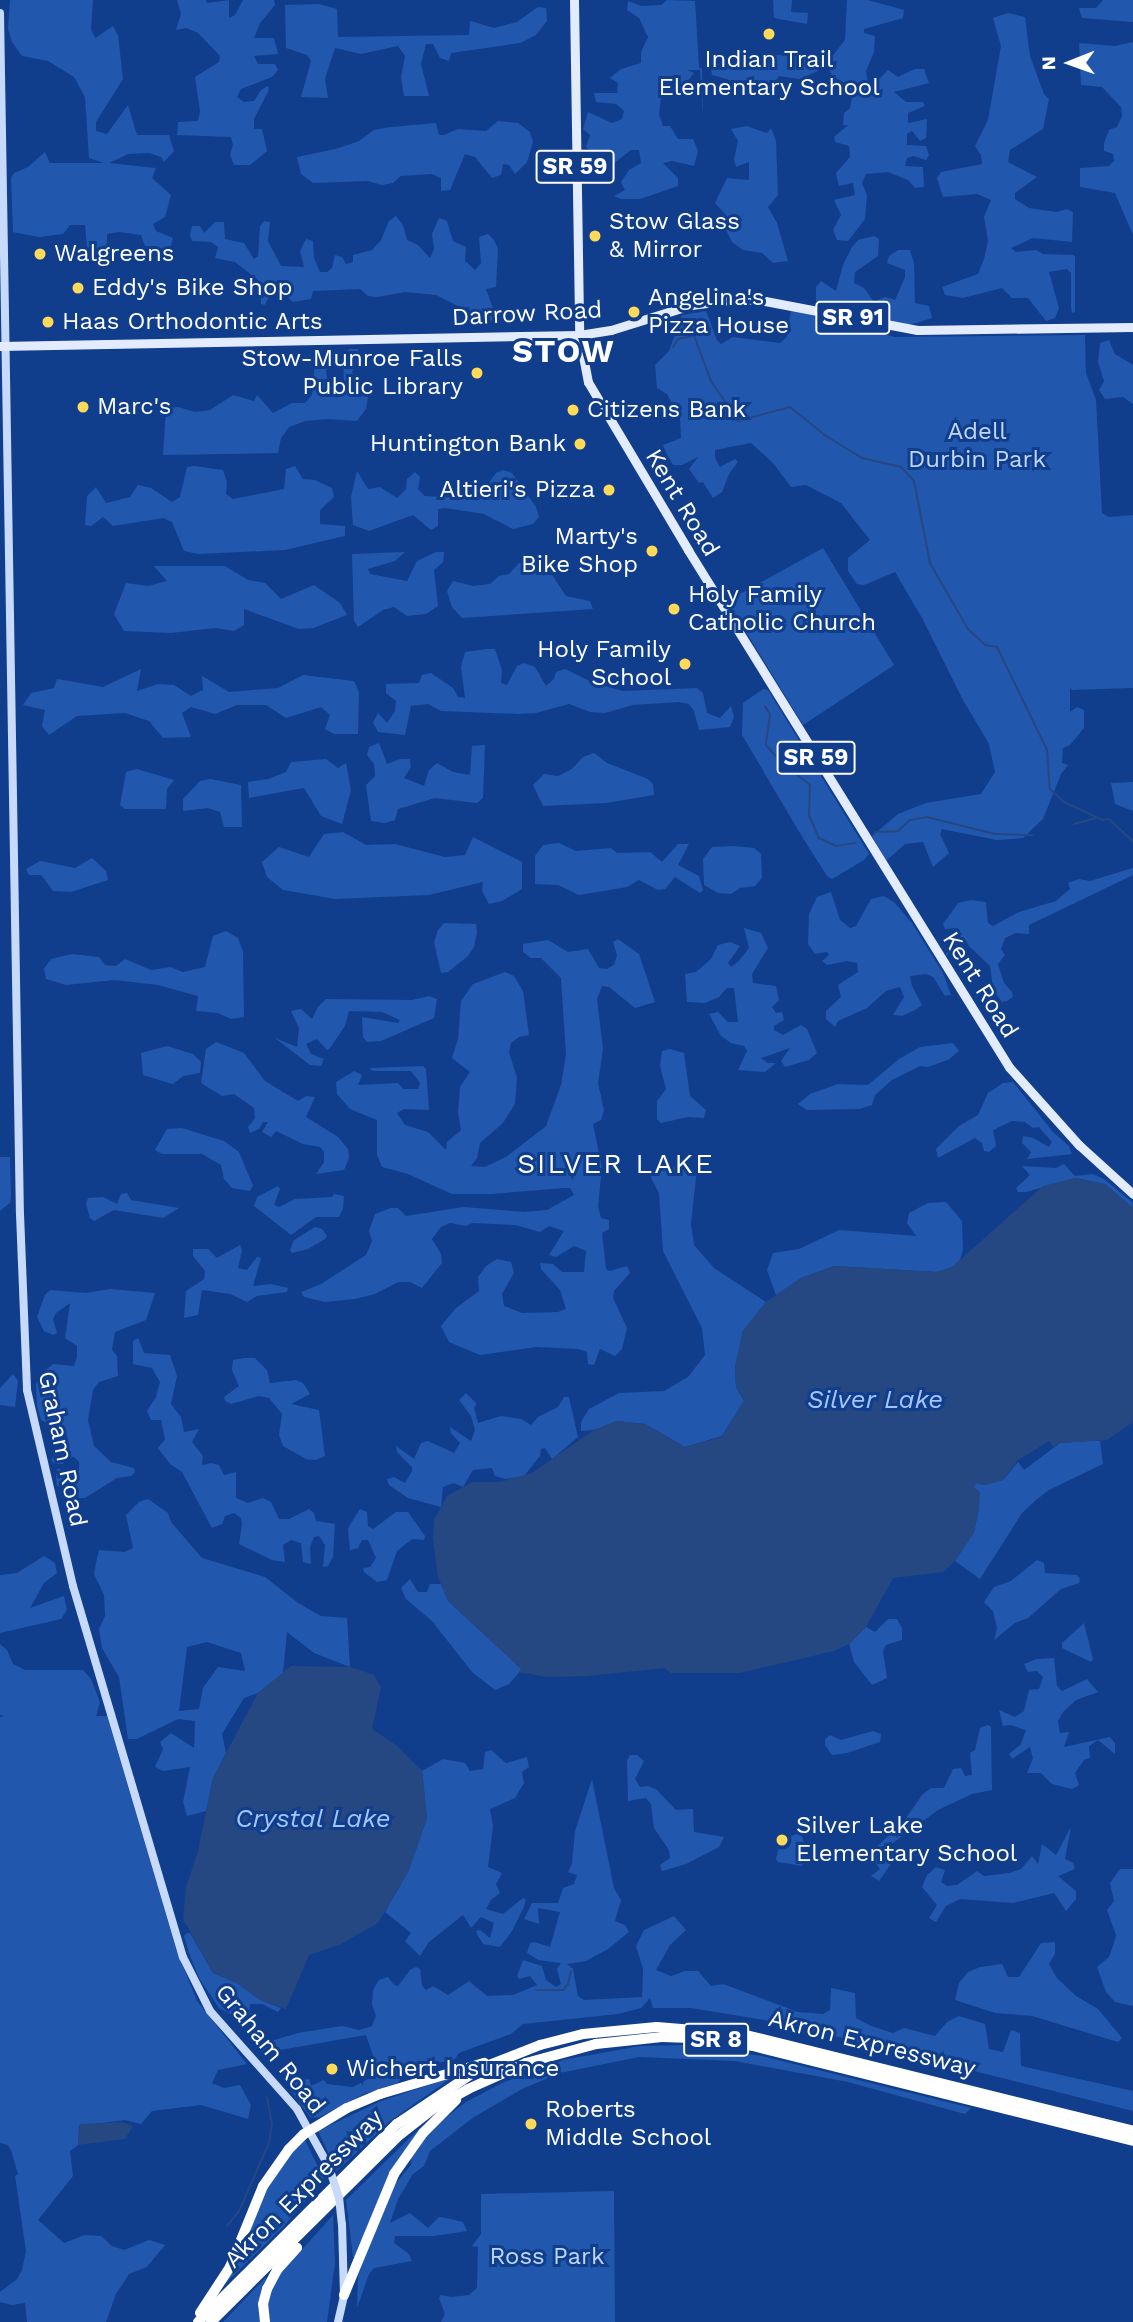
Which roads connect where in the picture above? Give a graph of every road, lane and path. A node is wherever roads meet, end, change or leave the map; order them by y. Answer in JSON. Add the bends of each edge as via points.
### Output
{"nodes":[{"id":1,"x":574,"y":0,"type":"edge"},
{"id":2,"x":0,"y":13,"type":"edge"},
{"id":3,"x":1133,"y":327,"type":"edge"},
{"id":4,"x":579,"y":335,"type":"junction"},
{"id":5,"x":3,"y":346,"type":"edge"},
{"id":6,"x":1133,"y":1194,"type":"edge"},
{"id":7,"x":507,"y":2057,"type":"junction"},
{"id":8,"x":494,"y":2076,"type":"junction"},
{"id":9,"x":310,"y":2129,"type":"junction"},
{"id":10,"x":1133,"y":2131,"type":"edge"},
{"id":11,"x":1133,"y":2141,"type":"edge"},
{"id":12,"x":337,"y":2198,"type":"junction"},
{"id":13,"x":344,"y":2295,"type":"junction"},
{"id":14,"x":197,"y":2322,"type":"edge"},
{"id":15,"x":211,"y":2322,"type":"edge"},
{"id":16,"x":265,"y":2322,"type":"edge"},
{"id":17,"x":338,"y":2322,"type":"edge"}],
"edges":[{"from":1,"to":4,"type":"main road","name":"Kent Road","number":"SR 59"},
{"from":2,"to":5,"type":"main road","name":"Graham Road"},
{"from":3,"to":4,"type":"main road","name":"Darrow Road","number":"SR 91","via":[[917,330],[738,299],[691,305]]},
{"from":4,"to":5,"type":"main road","name":"Darrow Road","number":"SR 91"},
{"from":4,"to":6,"type":"main road","name":"Kent Road","number":"SR 59","via":[[588,382],[633,461],[1009,1067],[1050,1115]]},
{"from":5,"to":9,"type":"main road","name":"Graham Road","via":[[27,1390],[73,1586],[183,1957],[210,2011]]},
{"from":7,"to":9,"type":"highway","via":[[380,2094]]},
{"from":7,"to":10,"type":"highway","name":"Akron Expressway","number":"SR 8","via":[[607,2029],[704,2029],[785,2043]]},
{"from":7,"to":14,"type":"highway","name":"Akron Expressway","number":"SR 8","via":[[447,2089],[397,2124]]},
{"from":8,"to":11,"type":"highway","name":"Akron Expressway","number":"SR 8","via":[[605,2042],[707,2039],[786,2054]]},
{"from":8,"to":12,"type":"highway","name":"Akron Expressway","number":"SR 8","via":[[434,2108],[397,2137]]},
{"from":8,"to":13,"type":"highway","via":[[457,2099],[408,2152],[377,2208]]},
{"from":9,"to":13,"type":"main road","name":"Graham Road","bridge":true,"via":[[339,2197]]},
{"from":9,"to":14,"type":"highway","via":[[273,2170],[230,2267]]},
{"from":12,"to":15,"type":"highway","name":"Akron Expressway","number":"SR 8"},
{"from":12,"to":16,"type":"highway","via":[[327,2216],[277,2270],[264,2298]]},
{"from":13,"to":17,"type":"main road","name":"Graham Road"}]}
